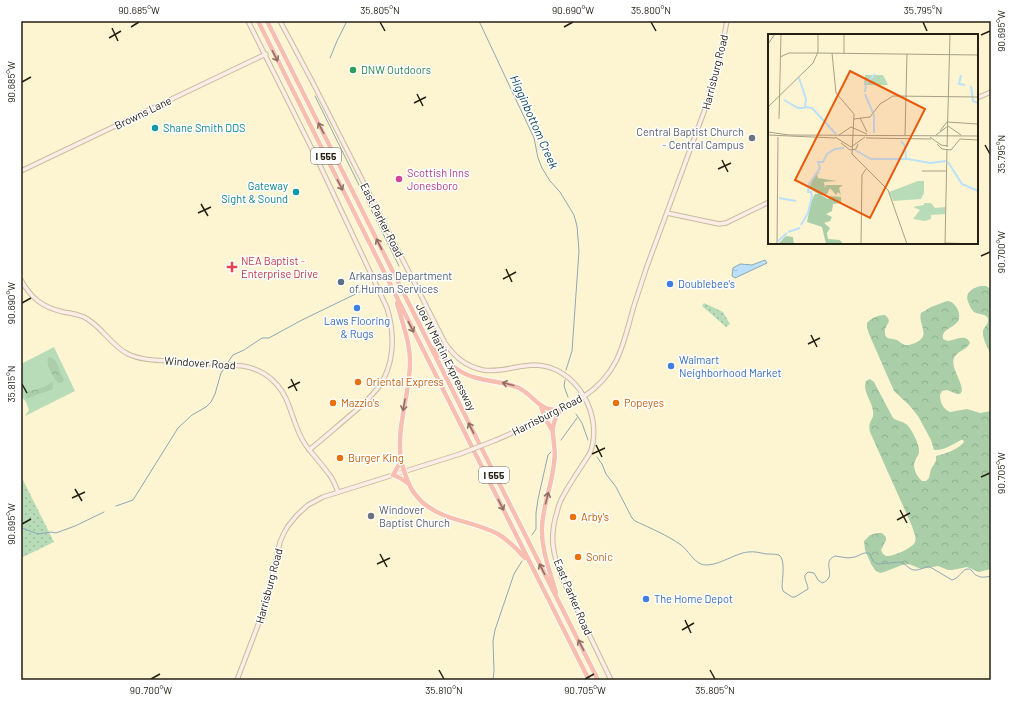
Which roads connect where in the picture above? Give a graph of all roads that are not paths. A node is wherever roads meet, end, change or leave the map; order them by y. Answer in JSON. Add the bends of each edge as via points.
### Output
{"nodes":[{"id":1,"x":248,"y":21,"type":"edge"},
{"id":2,"x":258,"y":21,"type":"edge"},
{"id":3,"x":267,"y":21,"type":"edge"},
{"id":4,"x":280,"y":21,"type":"edge"},
{"id":5,"x":727,"y":21,"type":"edge"},
{"id":6,"x":266,"y":54,"type":"junction"},
{"id":7,"x":991,"y":92,"type":"edge"},
{"id":8,"x":978,"y":98,"type":"edge"},
{"id":9,"x":21,"y":171,"type":"edge"},
{"id":10,"x":768,"y":202,"type":"edge"},
{"id":11,"x":667,"y":213,"type":"junction"},
{"id":12,"x":21,"y":280,"type":"edge"},
{"id":13,"x":393,"y":292,"type":"junction"},
{"id":14,"x":430,"y":345,"type":"junction"},
{"id":15,"x":584,"y":397,"type":"junction"},
{"id":16,"x":540,"y":405,"type":"junction"},
{"id":17,"x":561,"y":410,"type":"junction"},
{"id":18,"x":545,"y":418,"type":"junction"},
{"id":19,"x":553,"y":433,"type":"junction"},
{"id":20,"x":309,"y":450,"type":"junction"},
{"id":21,"x":401,"y":461,"type":"junction"},
{"id":22,"x":404,"y":471,"type":"junction"},
{"id":23,"x":393,"y":475,"type":"junction"},
{"id":24,"x":409,"y":485,"type":"junction"},
{"id":25,"x":338,"y":492,"type":"junction"},
{"id":26,"x":528,"y":560,"type":"junction"},
{"id":27,"x":560,"y":604,"type":"junction"},
{"id":28,"x":237,"y":680,"type":"edge"},
{"id":29,"x":589,"y":680,"type":"edge"},
{"id":30,"x":598,"y":680,"type":"edge"},
{"id":31,"x":611,"y":680,"type":"edge"}],
"edges":[{"from":1,"to":6,"type":"street"},
{"from":2,"to":13,"type":"highway","name":"Joe N Martin Expressway","number":"I 555","one_way":true},
{"from":14,"to":3,"type":"highway","name":"Joe N Martin Expressway","number":"I 555","one_way":true},
{"from":4,"to":15,"type":"street","name":"East Parker Road","via":[[444,343],[452,353],[462,362],[485,370],[535,365],[554,369],[573,382]]},
{"from":5,"to":11,"type":"street","name":"Harrisburg Road","via":[[713,87]]},
{"from":6,"to":9,"type":"street","name":"Browns Lane"},
{"from":6,"to":20,"type":"street","via":[[387,308],[392,331],[392,352],[388,369],[379,387],[356,411]]},
{"from":7,"to":8,"type":"street"},
{"from":10,"to":11,"type":"street","via":[[726,223],[718,224]]},
{"from":11,"to":15,"type":"street","name":"Harrisburg Road","via":[[638,291],[616,362],[606,377]]},
{"from":12,"to":20,"type":"street","name":"Windover Road","via":[[37,301],[50,308],[77,314],[91,321],[116,346],[128,354],[145,359],[243,366],[262,372],[274,380],[282,391],[301,438]]},
{"from":13,"to":21,"type":"highway","one_way":true,"via":[[410,354],[409,379],[401,421]]},
{"from":13,"to":26,"type":"highway","name":"Joe N Martin Expressway","number":"I 555","one_way":true},
{"from":16,"to":14,"type":"highway","one_way":true,"via":[[527,392],[512,385],[465,374],[452,366]]},
{"from":27,"to":14,"type":"highway","name":"Joe N Martin Expressway","number":"I 555","one_way":true},
{"from":15,"to":17,"type":"street","name":"Harrisburg Road"},
{"from":15,"to":31,"type":"street","name":"East Parker Road","via":[[589,405],[594,426],[594,440],[590,453],[560,502],[553,524],[552,539],[562,578]]},
{"from":16,"to":17,"type":"highway","via":[[548,409]]},
{"from":16,"to":18,"type":"highway"},
{"from":17,"to":18,"type":"street","name":"Harrisburg Road"},
{"from":17,"to":19,"type":"highway","via":[[553,424]]},
{"from":18,"to":19,"type":"highway"},
{"from":18,"to":22,"type":"street","name":"Harrisburg Road","bridge":true,"via":[[460,454]]},
{"from":27,"to":19,"type":"highway","one_way":true,"via":[[542,538],[543,518],[555,453]]},
{"from":20,"to":25,"type":"street","name":"Windover Road","via":[[328,473]]},
{"from":21,"to":22,"type":"highway"},
{"from":21,"to":23,"type":"highway"},
{"from":22,"to":23,"type":"street","name":"Harrisburg Road"},
{"from":22,"to":24,"type":"highway"},
{"from":23,"to":24,"type":"highway"},
{"from":23,"to":25,"type":"street","name":"Harrisburg Road"},
{"from":24,"to":26,"type":"highway","via":[[418,498],[432,509],[497,533]]},
{"from":25,"to":28,"type":"street","name":"Harrisburg Road","via":[[308,506],[297,515],[284,533],[266,604]]},
{"from":26,"to":29,"type":"highway","name":"Joe N Martin Expressway","number":"I 555"},
{"from":30,"to":27,"type":"highway","name":"Joe N Martin Expressway","number":"I 555","one_way":true}]}
